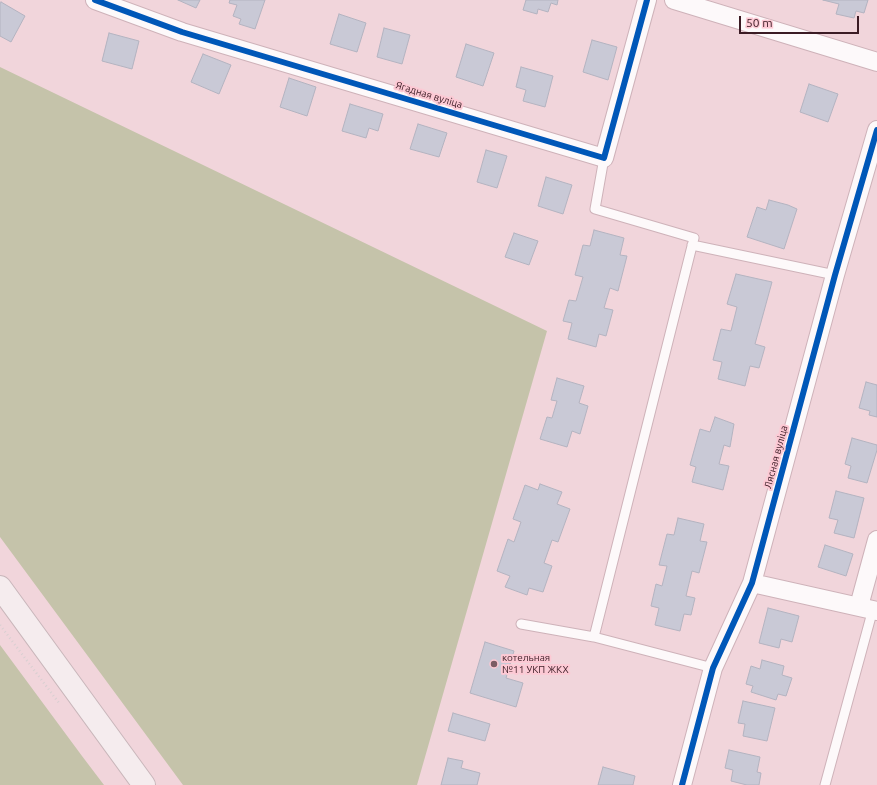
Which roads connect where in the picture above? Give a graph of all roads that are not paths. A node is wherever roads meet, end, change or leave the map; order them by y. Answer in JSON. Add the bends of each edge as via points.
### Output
{"nodes":[{"id":1,"x":95,"y":0,"type":"edge"},
{"id":2,"x":647,"y":0,"type":"edge"},
{"id":3,"x":674,"y":0,"type":"edge"},
{"id":4,"x":877,"y":62,"type":"edge"},
{"id":5,"x":877,"y":130,"type":"edge"},
{"id":6,"x":604,"y":158,"type":"junction"},
{"id":7,"x":692,"y":245,"type":"junction"},
{"id":8,"x":835,"y":275,"type":"junction"},
{"id":9,"x":877,"y":540,"type":"edge"},
{"id":10,"x":752,"y":583,"type":"junction"},
{"id":11,"x":0,"y":587,"type":"edge"},
{"id":12,"x":870,"y":609,"type":"edge"},
{"id":13,"x":521,"y":624,"type":"dead end"},
{"id":14,"x":594,"y":637,"type":"junction"},
{"id":15,"x":713,"y":668,"type":"junction"},
{"id":16,"x":144,"y":785,"type":"edge"},
{"id":17,"x":682,"y":785,"type":"edge"},
{"id":18,"x":825,"y":785,"type":"edge"}],
"edges":[{"from":1,"to":6,"type":"street","name":"Ягадная вуліца","via":[[182,32]]},
{"from":2,"to":6,"type":"street"},
{"from":3,"to":4,"type":"street"},
{"from":5,"to":8,"type":"street","name":"Лясная вуліца"},
{"from":6,"to":7,"type":"lane","via":[[594,209],[694,238]]},
{"from":7,"to":8,"type":"lane"},
{"from":7,"to":14,"type":"lane"},
{"from":8,"to":10,"type":"street","name":"Лясная вуліца"},
{"from":9,"to":12,"type":"street"},
{"from":10,"to":12,"type":"street"},
{"from":10,"to":15,"type":"street","name":"Лясная вуліца"},
{"from":11,"to":16,"type":"main road"},
{"from":12,"to":18,"type":"lane"},
{"from":13,"to":14,"type":"lane"},
{"from":14,"to":15,"type":"lane"},
{"from":15,"to":17,"type":"street","name":"Лясная вуліца"}]}
